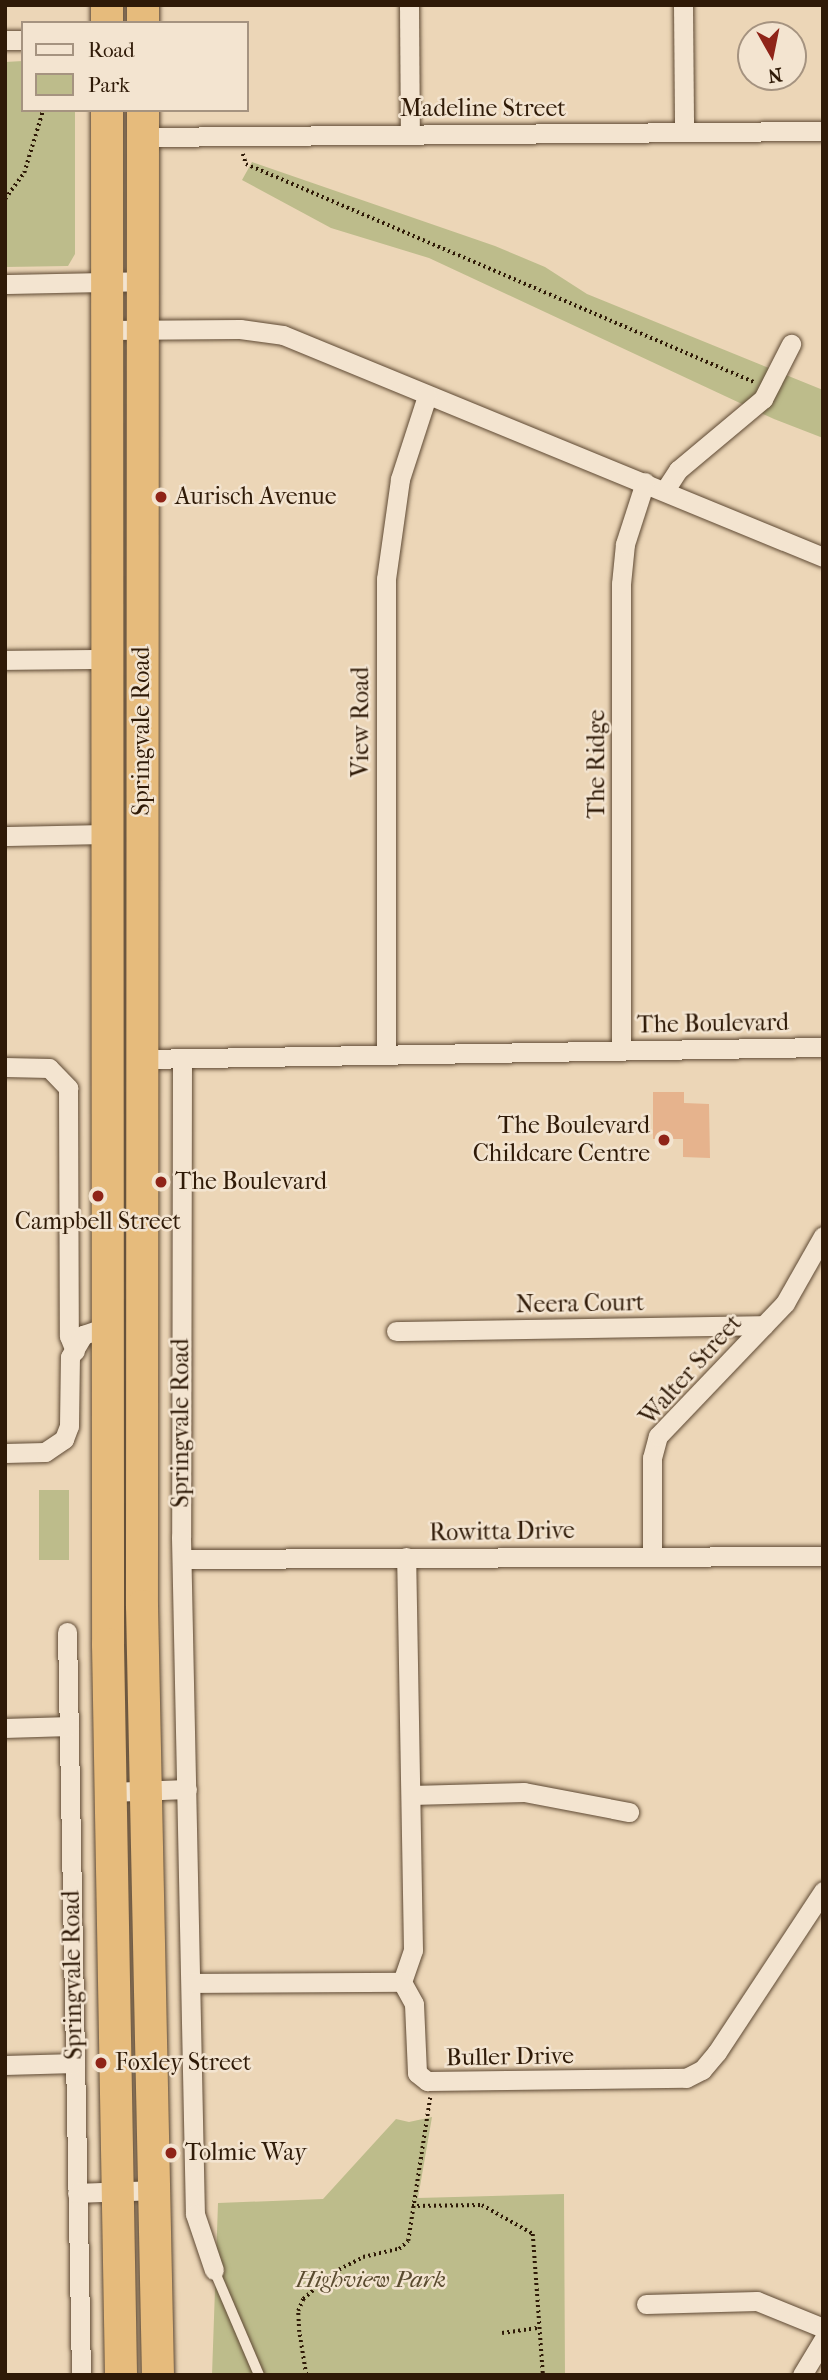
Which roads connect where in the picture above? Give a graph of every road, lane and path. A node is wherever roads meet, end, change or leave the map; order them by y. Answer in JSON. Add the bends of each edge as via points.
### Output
{"nodes":[{"id":1,"x":410,"y":5,"type":"edge"},
{"id":2,"x":683,"y":5,"type":"edge"},
{"id":3,"x":42,"y":112,"type":"edge"},
{"id":4,"x":107,"y":112,"type":"edge"},
{"id":5,"x":143,"y":123,"type":"edge"},
{"id":6,"x":823,"y":131,"type":"edge"},
{"id":7,"x":684,"y":132,"type":"junction"},
{"id":8,"x":410,"y":134,"type":"junction"},
{"id":9,"x":237,"y":135,"type":"junction"},
{"id":10,"x":5,"y":199,"type":"edge"},
{"id":11,"x":143,"y":281,"type":"junction"},
{"id":12,"x":107,"y":282,"type":"junction"},
{"id":13,"x":5,"y":284,"type":"edge"},
{"id":14,"x":108,"y":330,"type":"junction"},
{"id":15,"x":143,"y":330,"type":"junction"},
{"id":16,"x":791,"y":344,"type":"dead end"},
{"id":17,"x":756,"y":383,"type":"dead end"},
{"id":18,"x":427,"y":396,"type":"junction"},
{"id":19,"x":645,"y":482,"type":"junction"},
{"id":20,"x":665,"y":490,"type":"junction"},
{"id":21,"x":823,"y":557,"type":"edge"},
{"id":22,"x":108,"y":659,"type":"junction"},
{"id":23,"x":5,"y":660,"type":"edge"},
{"id":24,"x":108,"y":834,"type":"junction"},
{"id":25,"x":5,"y":836,"type":"edge"},
{"id":26,"x":823,"y":1047,"type":"edge"},
{"id":27,"x":621,"y":1049,"type":"junction"},
{"id":28,"x":386,"y":1053,"type":"junction"},
{"id":29,"x":182,"y":1058,"type":"junction"},
{"id":30,"x":143,"y":1059,"type":"junction"},
{"id":31,"x":5,"y":1067,"type":"edge"},
{"id":32,"x":823,"y":1236,"type":"edge"},
{"id":33,"x":764,"y":1325,"type":"junction"},
{"id":34,"x":396,"y":1331,"type":"dead end"},
{"id":35,"x":92,"y":1344,"type":"junction"},
{"id":36,"x":143,"y":1351,"type":"junction"},
{"id":37,"x":5,"y":1453,"type":"edge"},
{"id":38,"x":652,"y":1554,"type":"junction"},
{"id":39,"x":823,"y":1556,"type":"edge"},
{"id":40,"x":406,"y":1557,"type":"junction"},
{"id":41,"x":182,"y":1559,"type":"junction"},
{"id":42,"x":66,"y":1632,"type":"dead end"},
{"id":43,"x":69,"y":1726,"type":"junction"},
{"id":44,"x":5,"y":1728,"type":"edge"},
{"id":45,"x":187,"y":1789,"type":"junction"},
{"id":46,"x":146,"y":1790,"type":"junction"},
{"id":47,"x":110,"y":1792,"type":"junction"},
{"id":48,"x":411,"y":1795,"type":"junction"},
{"id":49,"x":629,"y":1812,"type":"dead end"},
{"id":50,"x":823,"y":1891,"type":"edge"},
{"id":51,"x":402,"y":1982,"type":"junction"},
{"id":52,"x":191,"y":1983,"type":"junction"},
{"id":53,"x":75,"y":2063,"type":"junction"},
{"id":54,"x":5,"y":2065,"type":"edge"},
{"id":55,"x":433,"y":2082,"type":"junction"},
{"id":56,"x":155,"y":2190,"type":"junction"},
{"id":57,"x":117,"y":2191,"type":"junction"},
{"id":58,"x":77,"y":2193,"type":"junction"},
{"id":59,"x":412,"y":2206,"type":"junction"},
{"id":60,"x":214,"y":2270,"type":"joint"},
{"id":61,"x":646,"y":2304,"type":"dead end"},
{"id":62,"x":539,"y":2328,"type":"junction"},
{"id":63,"x":823,"y":2328,"type":"edge"},
{"id":64,"x":502,"y":2333,"type":"dead end"},
{"id":65,"x":823,"y":2340,"type":"edge"},
{"id":66,"x":81,"y":2375,"type":"edge"},
{"id":67,"x":121,"y":2375,"type":"edge"},
{"id":68,"x":159,"y":2375,"type":"edge"},
{"id":69,"x":259,"y":2375,"type":"edge"},
{"id":70,"x":306,"y":2375,"type":"edge"},
{"id":71,"x":542,"y":2375,"type":"edge"},
{"id":72,"x":802,"y":2375,"type":"edge"}],
"edges":[{"from":1,"to":8,"type":"street"},
{"from":2,"to":7,"type":"street"},
{"from":3,"to":10,"type":"path","via":[[24,173]]},
{"from":4,"to":12,"type":"highway","name":"Springvale Road"},
{"from":5,"to":9,"type":"street","name":"Madeline Street"},
{"from":5,"to":11,"type":"highway","name":"Springvale Road"},
{"from":6,"to":7,"type":"street","name":"Madeline Street"},
{"from":7,"to":8,"type":"street","name":"Madeline Street"},
{"from":8,"to":9,"type":"street","name":"Madeline Street"},
{"from":9,"to":17,"type":"path","via":[[246,164]]},
{"from":11,"to":12,"type":"street"},
{"from":11,"to":15,"type":"highway","name":"Springvale Road"},
{"from":12,"to":13,"type":"street"},
{"from":12,"to":14,"type":"highway","name":"Springvale Road"},
{"from":14,"to":15,"type":"street"},
{"from":14,"to":22,"type":"highway","name":"Springvale Road"},
{"from":15,"to":18,"type":"street","via":[[270,332]]},
{"from":15,"to":30,"type":"highway","name":"Springvale Road"},
{"from":16,"to":20,"type":"street","via":[[763,399],[678,470]]},
{"from":18,"to":19,"type":"street"},
{"from":18,"to":28,"type":"street","name":"View Road","via":[[400,479],[386,579]]},
{"from":19,"to":20,"type":"street"},
{"from":19,"to":27,"type":"street","name":"The Ridge","via":[[625,544],[621,584]]},
{"from":20,"to":21,"type":"street"},
{"from":22,"to":23,"type":"street"},
{"from":22,"to":24,"type":"highway","name":"Springvale Road"},
{"from":24,"to":25,"type":"street"},
{"from":24,"to":35,"type":"highway","name":"Springvale Road"},
{"from":26,"to":27,"type":"street","name":"The Boulevard"},
{"from":27,"to":28,"type":"street","name":"The Boulevard"},
{"from":28,"to":29,"type":"street","name":"The Boulevard"},
{"from":29,"to":30,"type":"street","name":"The Boulevard"},
{"from":29,"to":41,"type":"street","name":"Springvale Road"},
{"from":30,"to":36,"type":"highway","name":"Springvale Road"},
{"from":31,"to":35,"type":"street","name":"Springvale Road","via":[[44,1066],[57,1072],[68,1088],[69,1336]]},
{"from":32,"to":33,"type":"street","name":"Walter Street","via":[[785,1303]]},
{"from":33,"to":34,"type":"street","name":"Neera Court"},
{"from":33,"to":38,"type":"street","name":"Walter Street","via":[[658,1436],[652,1458]]},
{"from":35,"to":36,"type":"street","name":"Springvale Road"},
{"from":35,"to":37,"type":"street","name":"Springvale Road","via":[[69,1367],[69,1426],[58,1446],[45,1452]]},
{"from":35,"to":47,"type":"highway","name":"Springvale Road"},
{"from":36,"to":46,"type":"highway","name":"Springvale Road"},
{"from":38,"to":39,"type":"street","name":"Rowitta Drive"},
{"from":38,"to":40,"type":"street","name":"Rowitta Drive"},
{"from":40,"to":41,"type":"street","name":"Rowitta Drive"},
{"from":40,"to":48,"type":"street"},
{"from":41,"to":45,"type":"street","name":"Springvale Road"},
{"from":42,"to":43,"type":"street","name":"Springvale Road"},
{"from":43,"to":44,"type":"street"},
{"from":43,"to":53,"type":"street","name":"Springvale Road"},
{"from":45,"to":46,"type":"street"},
{"from":45,"to":52,"type":"street","name":"Springvale Road"},
{"from":46,"to":47,"type":"street"},
{"from":46,"to":56,"type":"highway","name":"Springvale Road"},
{"from":47,"to":57,"type":"highway","name":"Springvale Road"},
{"from":48,"to":49,"type":"street","via":[[524,1793]]},
{"from":48,"to":51,"type":"street","via":[[413,1950]]},
{"from":50,"to":55,"type":"street","name":"Buller Drive","via":[[717,2052],[693,2074],[676,2079]]},
{"from":51,"to":52,"type":"street"},
{"from":51,"to":55,"type":"street","name":"Buller Drive","via":[[414,2004],[417,2073]]},
{"from":52,"to":60,"type":"street","name":"Springvale Road","via":[[195,2214]]},
{"from":53,"to":54,"type":"street"},
{"from":53,"to":58,"type":"street","name":"Springvale Road"},
{"from":55,"to":59,"type":"path"},
{"from":56,"to":57,"type":"street"},
{"from":56,"to":68,"type":"highway","name":"Springvale Road"},
{"from":57,"to":58,"type":"street"},
{"from":57,"to":67,"type":"highway","name":"Springvale Road"},
{"from":58,"to":66,"type":"street","name":"Springvale Road"},
{"from":59,"to":62,"type":"path","via":[[482,2205],[533,2234]]},
{"from":59,"to":70,"type":"path","via":[[408,2241],[334,2272],[303,2299],[298,2311]]},
{"from":60,"to":69,"type":"lane"},
{"from":61,"to":63,"type":"street","via":[[757,2301]]},
{"from":62,"to":64,"type":"path"},
{"from":62,"to":71,"type":"path"},
{"from":65,"to":72,"type":"street"}]}
